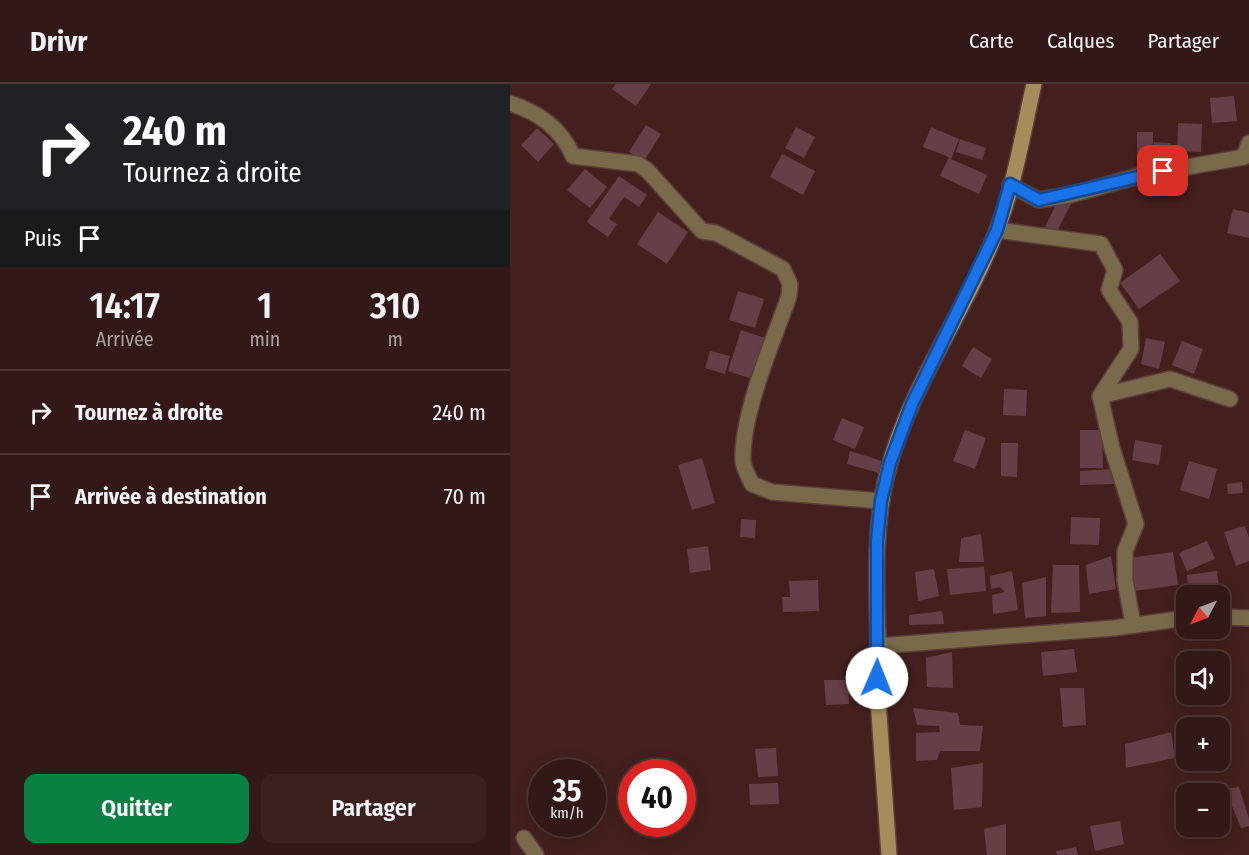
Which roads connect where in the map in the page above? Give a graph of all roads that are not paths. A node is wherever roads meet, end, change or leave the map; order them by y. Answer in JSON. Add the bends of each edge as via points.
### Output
{"nodes":[{"id":1,"x":1034,"y":84,"type":"edge"},
{"id":2,"x":510,"y":103,"type":"edge"},
{"id":3,"x":1249,"y":143,"type":"edge"},
{"id":4,"x":1010,"y":184,"type":"junction"},
{"id":5,"x":997,"y":230,"type":"junction"},
{"id":6,"x":1100,"y":396,"type":"junction"},
{"id":7,"x":1230,"y":399,"type":"dead end"},
{"id":8,"x":881,"y":501,"type":"junction"},
{"id":9,"x":1230,"y":617,"type":"edge"},
{"id":10,"x":1249,"y":618,"type":"edge"},
{"id":11,"x":1176,"y":619,"type":"edge"},
{"id":12,"x":1133,"y":624,"type":"junction"},
{"id":13,"x":878,"y":646,"type":"junction"},
{"id":14,"x":524,"y":838,"type":"dead end"},
{"id":15,"x":536,"y":855,"type":"edge"},
{"id":16,"x":890,"y":855,"type":"edge"}],
"edges":[{"from":1,"to":4,"type":"street"},
{"from":2,"to":8,"type":"street","via":[[540,115],[567,141],[573,156],[638,164],[702,231],[716,233],[783,269],[790,284],[789,296],[758,385],[743,464],[752,484],[772,492]]},
{"from":3,"to":4,"type":"street","via":[[1244,157],[1142,175],[1071,195],[1039,200]]},
{"from":4,"to":5,"type":"street"},
{"from":5,"to":6,"type":"street","via":[[1101,244],[1114,270],[1109,290],[1130,322],[1131,349]]},
{"from":5,"to":8,"type":"street","via":[[912,404],[893,450]]},
{"from":6,"to":7,"type":"street","via":[[1170,379]]},
{"from":6,"to":12,"type":"street","via":[[1136,524],[1125,551],[1125,580]]},
{"from":8,"to":13,"type":"street","via":[[877,541]]},
{"from":9,"to":10,"type":"street"},
{"from":11,"to":12,"type":"street"},
{"from":12,"to":13,"type":"street"},
{"from":13,"to":16,"type":"street","via":[[875,657]]},
{"from":14,"to":15,"type":"street"}]}
